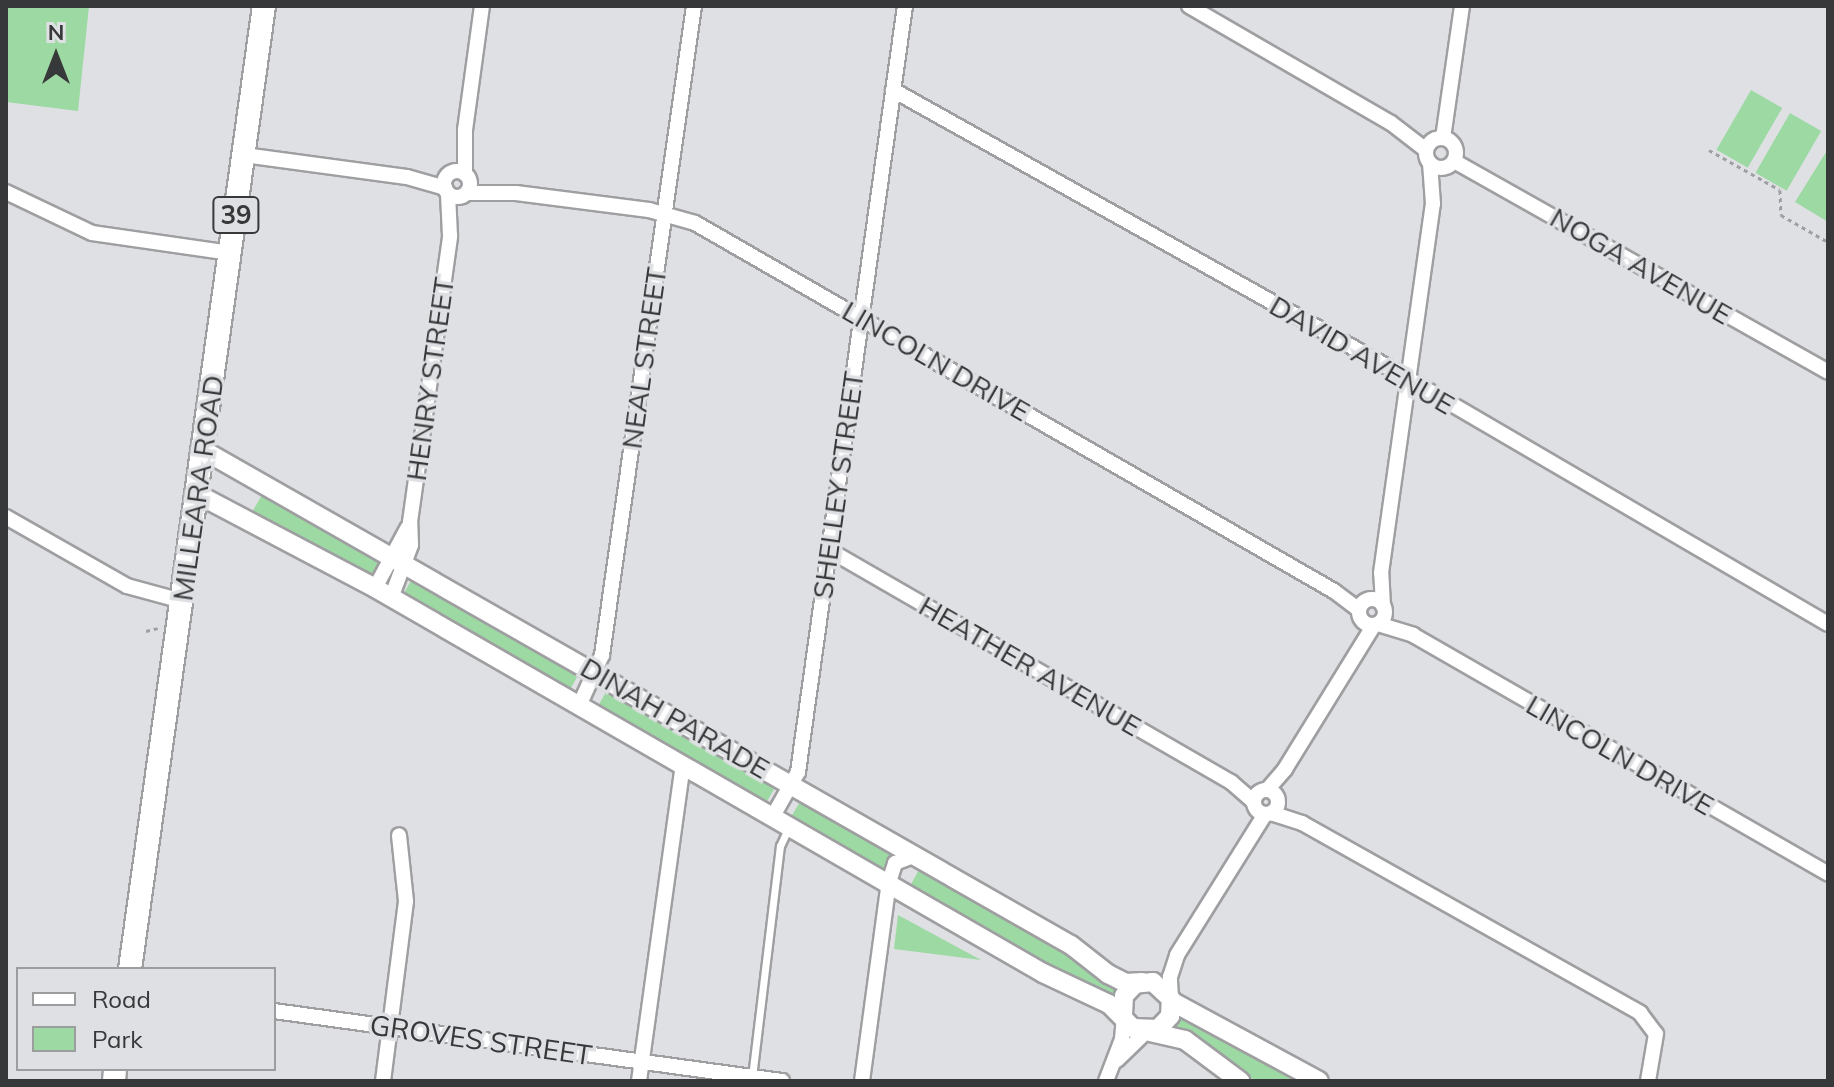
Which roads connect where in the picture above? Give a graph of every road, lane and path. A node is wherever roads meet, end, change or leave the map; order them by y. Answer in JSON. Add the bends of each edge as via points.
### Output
{"nodes":[{"id":1,"x":264,"y":6,"type":"edge"},
{"id":2,"x":482,"y":6,"type":"edge"},
{"id":3,"x":694,"y":6,"type":"edge"},
{"id":4,"x":905,"y":6,"type":"edge"},
{"id":5,"x":1189,"y":6,"type":"edge"},
{"id":6,"x":1462,"y":6,"type":"edge"},
{"id":7,"x":893,"y":90,"type":"junction"},
{"id":8,"x":1433,"y":147,"type":"junction"},
{"id":9,"x":1709,"y":150,"type":"dead end"},
{"id":10,"x":244,"y":155,"type":"junction"},
{"id":11,"x":1450,"y":164,"type":"junction"},
{"id":12,"x":457,"y":184,"type":"junction"},
{"id":13,"x":6,"y":192,"type":"edge"},
{"id":14,"x":1433,"y":204,"type":"junction"},
{"id":15,"x":665,"y":212,"type":"junction"},
{"id":16,"x":1828,"y":242,"type":"edge"},
{"id":17,"x":231,"y":253,"type":"junction"},
{"id":18,"x":861,"y":317,"type":"junction"},
{"id":19,"x":1828,"y":372,"type":"edge"},
{"id":20,"x":1409,"y":382,"type":"junction"},
{"id":21,"x":203,"y":450,"type":"junction"},
{"id":22,"x":197,"y":494,"type":"junction"},
{"id":23,"x":6,"y":517,"type":"edge"},
{"id":24,"x":829,"y":550,"type":"junction"},
{"id":25,"x":400,"y":560,"type":"junction"},
{"id":26,"x":383,"y":593,"type":"junction"},
{"id":27,"x":182,"y":601,"type":"junction"},
{"id":28,"x":1372,"y":612,"type":"junction"},
{"id":29,"x":1828,"y":624,"type":"edge"},
{"id":30,"x":158,"y":628,"type":"dead end"},
{"id":31,"x":146,"y":631,"type":"dead end"},
{"id":32,"x":597,"y":674,"type":"junction"},
{"id":33,"x":579,"y":706,"type":"junction"},
{"id":34,"x":683,"y":765,"type":"junction"},
{"id":35,"x":793,"y":786,"type":"junction"},
{"id":36,"x":1266,"y":802,"type":"junction"},
{"id":37,"x":773,"y":816,"type":"junction"},
{"id":38,"x":790,"y":825,"type":"junction"},
{"id":39,"x":399,"y":835,"type":"dead end"},
{"id":40,"x":913,"y":856,"type":"junction"},
{"id":41,"x":1828,"y":874,"type":"edge"},
{"id":42,"x":889,"y":882,"type":"junction"},
{"id":43,"x":1177,"y":955,"type":"junction"},
{"id":44,"x":130,"y":967,"type":"edge"},
{"id":45,"x":1145,"y":981,"type":"junction"},
{"id":46,"x":1171,"y":1000,"type":"junction"},
{"id":47,"x":276,"y":1011,"type":"edge"},
{"id":48,"x":1123,"y":1015,"type":"junction"},
{"id":49,"x":391,"y":1027,"type":"junction"},
{"id":50,"x":1148,"y":1032,"type":"junction"},
{"id":51,"x":642,"y":1062,"type":"junction"},
{"id":52,"x":1114,"y":1063,"type":"junction"},
{"id":53,"x":752,"y":1077,"type":"junction"},
{"id":54,"x":383,"y":1081,"type":"edge"},
{"id":55,"x":639,"y":1081,"type":"edge"},
{"id":56,"x":782,"y":1081,"type":"edge"},
{"id":57,"x":862,"y":1081,"type":"edge"},
{"id":58,"x":1106,"y":1081,"type":"edge"},
{"id":59,"x":1240,"y":1081,"type":"edge"},
{"id":60,"x":1319,"y":1081,"type":"edge"},
{"id":61,"x":1648,"y":1081,"type":"edge"}],
"edges":[{"from":1,"to":10,"type":"main road","name":"MILLEARA ROAD","number":"39"},
{"from":2,"to":12,"type":"street","name":"HENRY STREET"},
{"from":3,"to":15,"type":"street","name":"NEAL STREET"},
{"from":4,"to":7,"type":"street","name":"SHELLEY STREET"},
{"from":5,"to":8,"type":"street"},
{"from":6,"to":8,"type":"street"},
{"from":7,"to":18,"type":"street","name":"SHELLEY STREET"},
{"from":7,"to":20,"type":"street","name":"DAVID AVENUE"},
{"from":8,"to":11,"type":"street","name":"NOGA AVENUE"},
{"from":8,"to":11,"type":"street","via":[[1455,146]]},
{"from":8,"to":14,"type":"street"},
{"from":9,"to":16,"type":"path","via":[[1780,190],[1781,215]]},
{"from":10,"to":12,"type":"street","name":"LINCOLN DRIVE"},
{"from":10,"to":17,"type":"main road","name":"MILLEARA ROAD","number":"39"},
{"from":11,"to":14,"type":"street"},
{"from":11,"to":19,"type":"street","name":"NOGA AVENUE"},
{"from":12,"to":15,"type":"street","name":"LINCOLN DRIVE"},
{"from":12,"to":25,"type":"street","name":"HENRY STREET","via":[[410,522]]},
{"from":13,"to":17,"type":"street","via":[[57,221],[92,233]]},
{"from":14,"to":20,"type":"street"},
{"from":15,"to":18,"type":"street","name":"LINCOLN DRIVE","via":[[695,223]]},
{"from":15,"to":32,"type":"street","name":"NEAL STREET"},
{"from":17,"to":21,"type":"main road","name":"MILLEARA ROAD","number":"39"},
{"from":18,"to":24,"type":"street","name":"SHELLEY STREET"},
{"from":18,"to":28,"type":"street","name":"LINCOLN DRIVE"},
{"from":20,"to":28,"type":"street"},
{"from":20,"to":29,"type":"street","name":"DAVID AVENUE"},
{"from":21,"to":22,"type":"main road","name":"MILLEARA ROAD","number":"39"},
{"from":21,"to":25,"type":"street","name":"DINAH PARADE"},
{"from":22,"to":26,"type":"street","name":"DINAH PARADE"},
{"from":22,"to":27,"type":"main road","name":"MILLEARA ROAD","number":"39"},
{"from":23,"to":27,"type":"street","via":[[127,586]]},
{"from":24,"to":35,"type":"street","name":"SHELLEY STREET"},
{"from":24,"to":36,"type":"street","name":"HEATHER AVENUE"},
{"from":25,"to":26,"type":"street","name":"HENRY STREET"},
{"from":25,"to":32,"type":"street","name":"DINAH PARADE"},
{"from":26,"to":33,"type":"street","name":"DINAH PARADE"},
{"from":27,"to":44,"type":"main road","name":"MILLEARA ROAD","number":"39"},
{"from":28,"to":36,"type":"street"},
{"from":28,"to":41,"type":"street","name":"LINCOLN DRIVE"},
{"from":30,"to":31,"type":"path"},
{"from":32,"to":33,"type":"street","name":"NEAL STREET"},
{"from":32,"to":35,"type":"street","name":"DINAH PARADE"},
{"from":33,"to":34,"type":"street","name":"DINAH PARADE"},
{"from":34,"to":37,"type":"street","name":"DINAH PARADE"},
{"from":34,"to":51,"type":"street"},
{"from":35,"to":37,"type":"street","name":"SHELLEY STREET"},
{"from":35,"to":40,"type":"street","name":"DINAH PARADE"},
{"from":36,"to":43,"type":"street"},
{"from":36,"to":61,"type":"street","name":"HEATHER AVENUE","via":[[1640,1013],[1656,1034]]},
{"from":37,"to":38,"type":"street","name":"DINAH PARADE"},
{"from":38,"to":42,"type":"street","name":"DINAH PARADE"},
{"from":38,"to":53,"type":"lane","via":[[780,846]]},
{"from":39,"to":49,"type":"street","via":[[406,901]]},
{"from":40,"to":42,"type":"street","via":[[895,863]]},
{"from":40,"to":45,"type":"street","name":"DINAH PARADE","via":[[1071,945],[1108,974],[1126,983]]},
{"from":42,"to":48,"type":"street","name":"DINAH PARADE"},
{"from":42,"to":57,"type":"street"},
{"from":43,"to":45,"type":"street"},
{"from":43,"to":46,"type":"street","via":[[1170,977]]},
{"from":45,"to":46,"type":"street","via":[[1162,986]]},
{"from":45,"to":48,"type":"street","via":[[1128,989]]},
{"from":46,"to":50,"type":"street","via":[[1165,1024]]},
{"from":46,"to":60,"type":"street"},
{"from":47,"to":49,"type":"street","name":"GROVES STREET"},
{"from":48,"to":50,"type":"street","via":[[1133,1028]]},
{"from":48,"to":52,"type":"street"},
{"from":49,"to":51,"type":"street","name":"GROVES STREET"},
{"from":49,"to":54,"type":"street"},
{"from":50,"to":52,"type":"street"},
{"from":50,"to":59,"type":"street","via":[[1185,1040]]},
{"from":51,"to":53,"type":"street","name":"GROVES STREET"},
{"from":51,"to":55,"type":"street"},
{"from":52,"to":58,"type":"street"},
{"from":53,"to":56,"type":"street","name":"GROVES STREET"}]}
